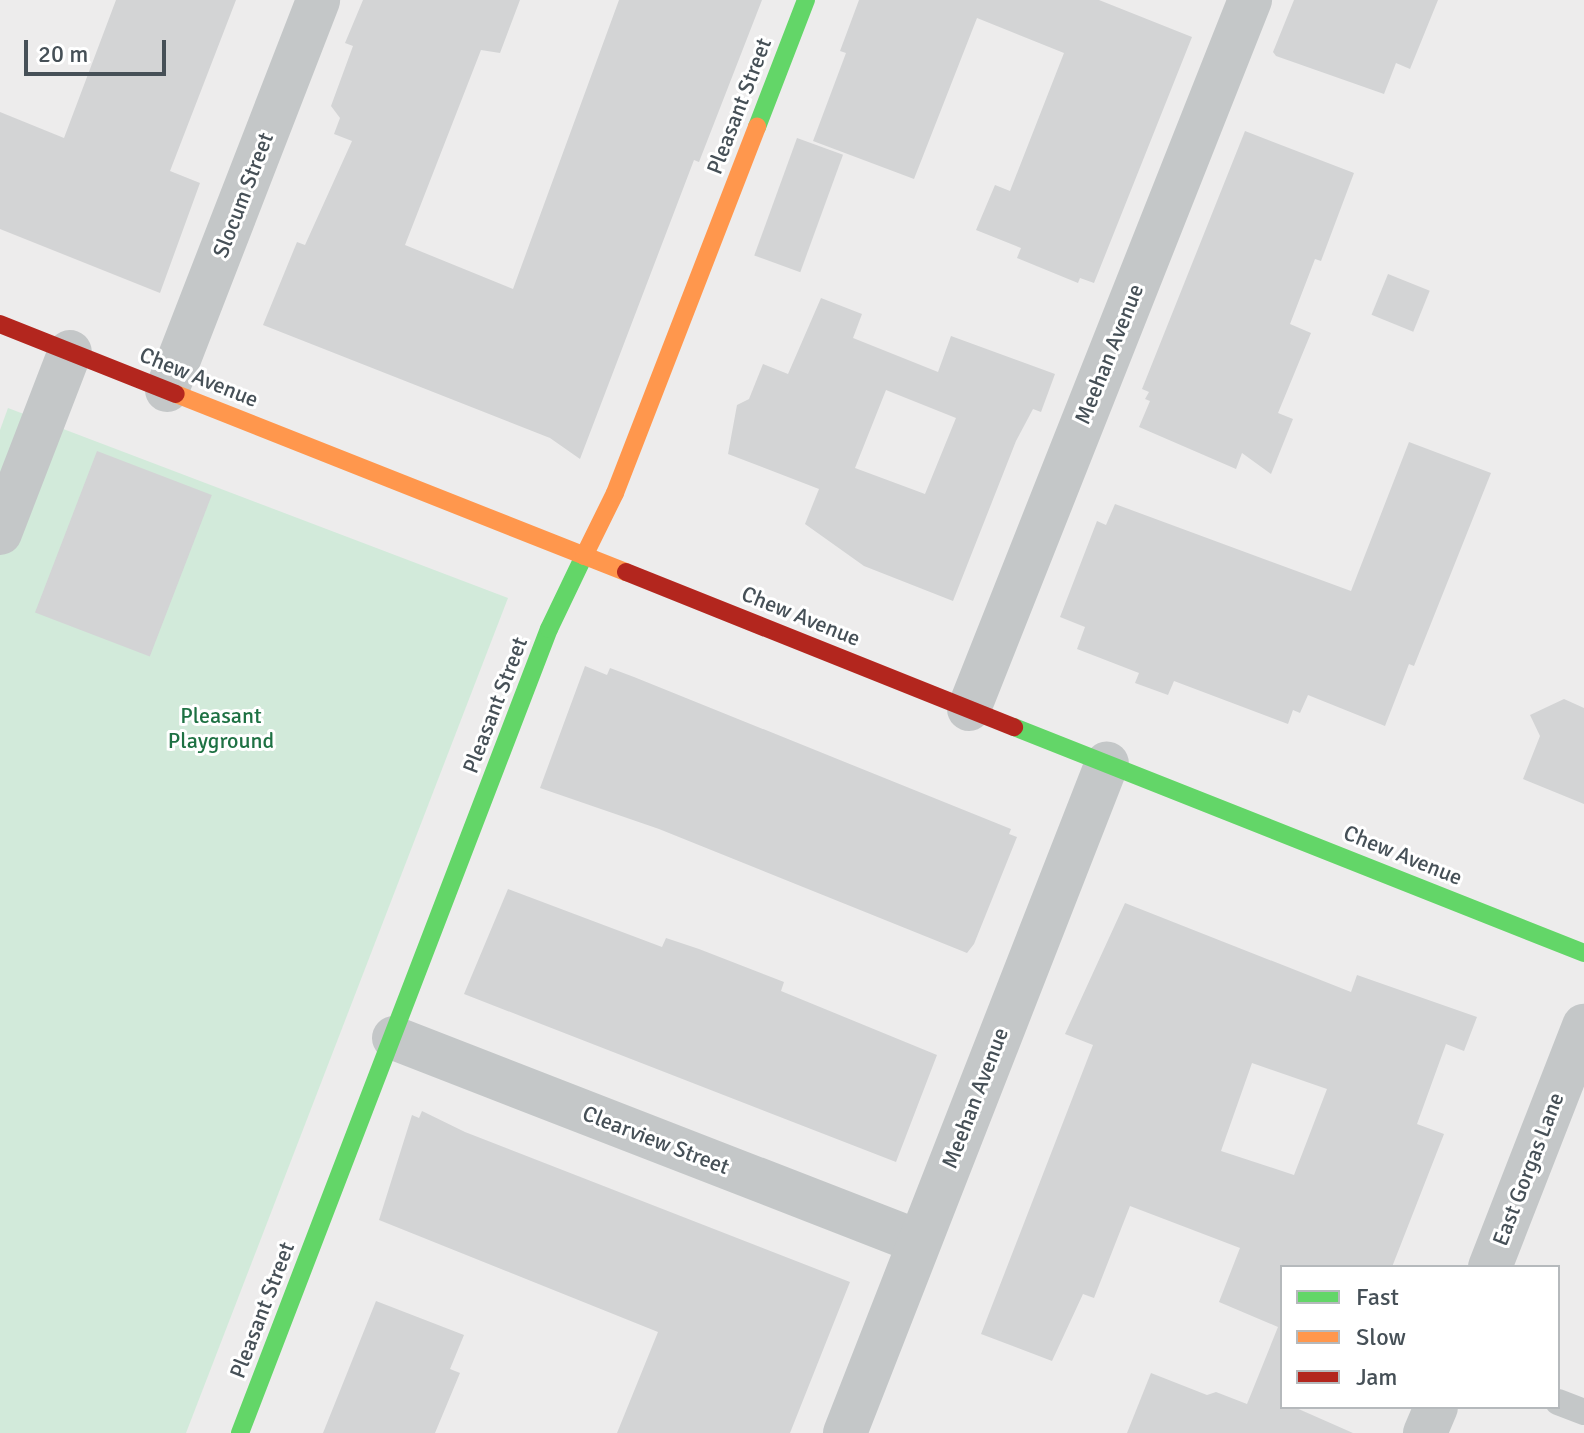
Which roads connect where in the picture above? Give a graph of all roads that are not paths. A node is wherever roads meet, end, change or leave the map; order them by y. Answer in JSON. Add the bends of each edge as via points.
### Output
{"nodes":[{"id":1,"x":318,"y":0,"type":"edge"},
{"id":2,"x":806,"y":0,"type":"edge"},
{"id":3,"x":1250,"y":0,"type":"edge"},
{"id":4,"x":0,"y":324,"type":"edge"},
{"id":5,"x":70,"y":352,"type":"junction"},
{"id":6,"x":167,"y":390,"type":"junction"},
{"id":7,"x":0,"y":533,"type":"edge"},
{"id":8,"x":585,"y":556,"type":"junction"},
{"id":9,"x":969,"y":709,"type":"junction"},
{"id":10,"x":1107,"y":763,"type":"junction"},
{"id":11,"x":1584,"y":953,"type":"edge"},
{"id":12,"x":1584,"y":1026,"type":"edge"},
{"id":13,"x":394,"y":1038,"type":"junction"},
{"id":14,"x":919,"y":1242,"type":"junction"},
{"id":15,"x":1491,"y":1265,"type":"edge"},
{"id":16,"x":1560,"y":1403,"type":"edge"},
{"id":17,"x":1435,"y":1409,"type":"edge"},
{"id":18,"x":1584,"y":1412,"type":"edge"},
{"id":19,"x":240,"y":1433,"type":"edge"},
{"id":20,"x":845,"y":1433,"type":"edge"},
{"id":21,"x":1425,"y":1433,"type":"edge"}],
"edges":[{"from":1,"to":6,"type":"street","name":"Slocum Street"},
{"from":2,"to":8,"type":"street","name":"Pleasant Street","via":[[615,493]]},
{"from":3,"to":9,"type":"street","name":"Meehan Avenue"},
{"from":4,"to":5,"type":"street","name":"Chew Avenue"},
{"from":5,"to":6,"type":"street","name":"Chew Avenue"},
{"from":5,"to":7,"type":"street"},
{"from":6,"to":8,"type":"street","name":"Chew Avenue"},
{"from":8,"to":9,"type":"street","name":"Chew Avenue"},
{"from":8,"to":13,"type":"street","name":"Pleasant Street","via":[[549,629]]},
{"from":9,"to":10,"type":"street","name":"Chew Avenue"},
{"from":10,"to":11,"type":"street","name":"Chew Avenue"},
{"from":10,"to":14,"type":"street","name":"Meehan Avenue"},
{"from":12,"to":15,"type":"street","name":"East Gorgas Lane"},
{"from":13,"to":14,"type":"street","name":"Clearview Street"},
{"from":13,"to":19,"type":"street","name":"Pleasant Street"},
{"from":14,"to":20,"type":"street","name":"Meehan Avenue"},
{"from":16,"to":18,"type":"lane"},
{"from":17,"to":21,"type":"street"}]}
